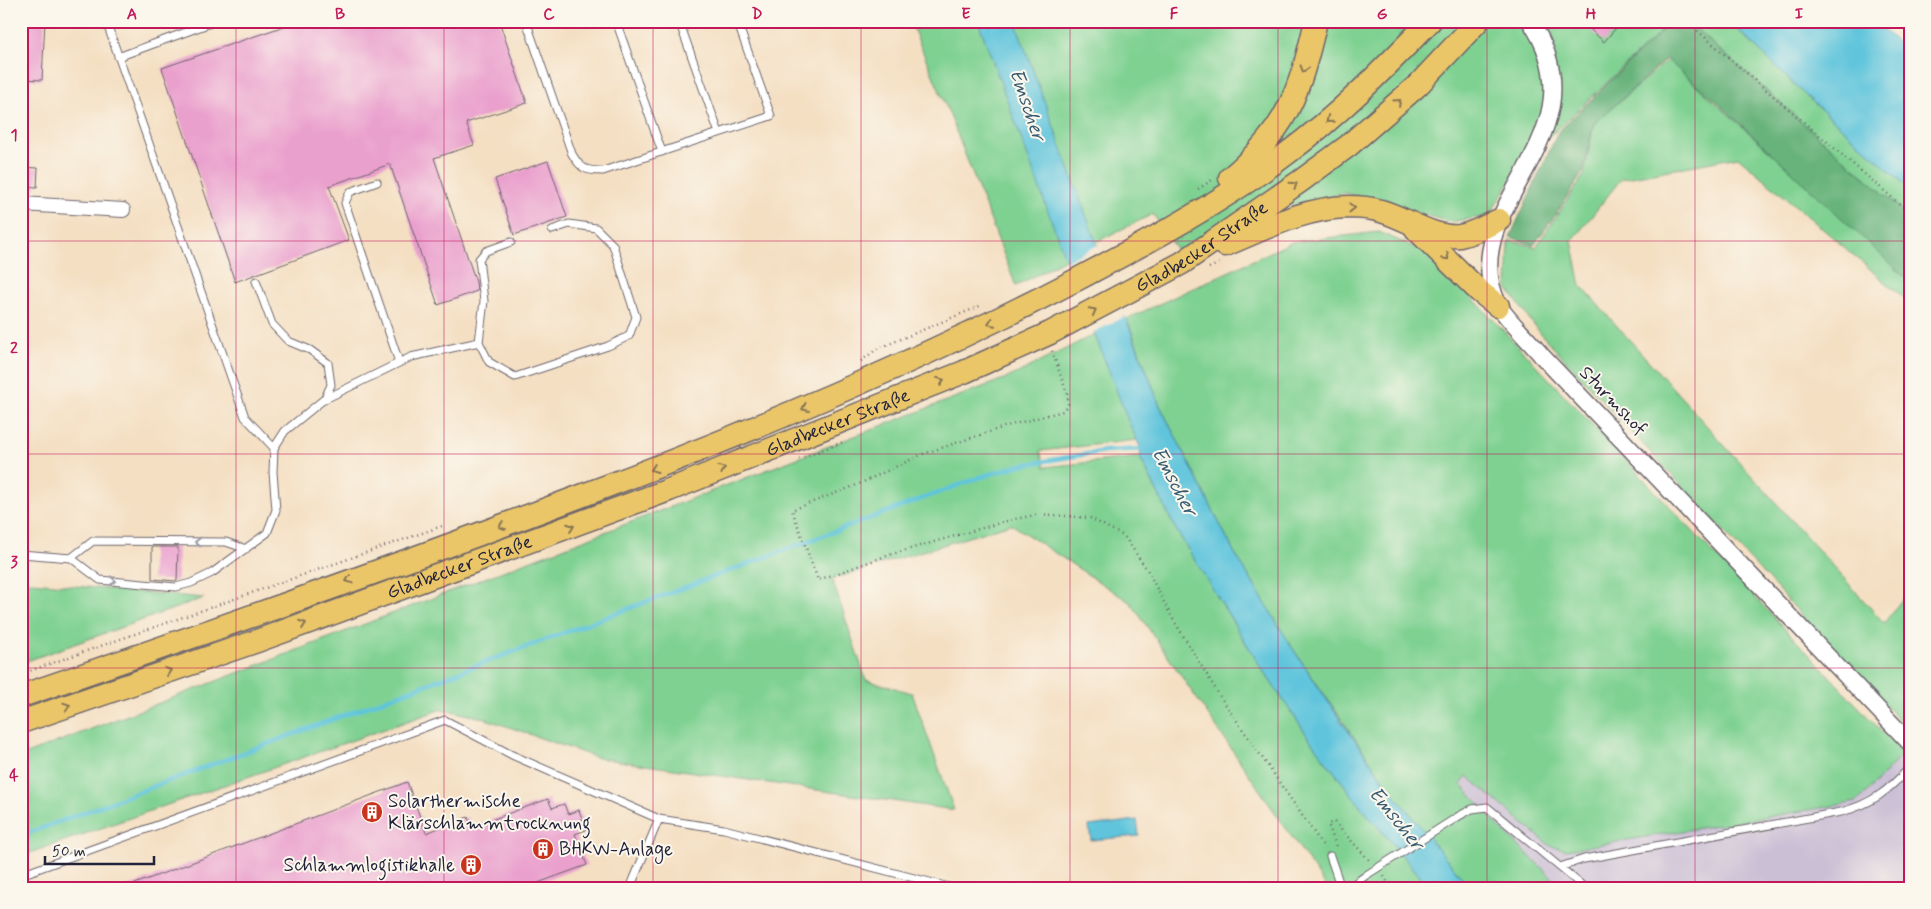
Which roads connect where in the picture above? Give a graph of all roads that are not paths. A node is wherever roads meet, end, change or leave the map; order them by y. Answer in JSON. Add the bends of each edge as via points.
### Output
{"nodes":[{"id":1,"x":106,"y":21,"type":"edge"},
{"id":2,"x":216,"y":21,"type":"edge"},
{"id":3,"x":526,"y":21,"type":"edge"},
{"id":4,"x":616,"y":21,"type":"edge"},
{"id":5,"x":679,"y":21,"type":"edge"},
{"id":6,"x":737,"y":21,"type":"edge"},
{"id":7,"x":1316,"y":21,"type":"edge"},
{"id":8,"x":1430,"y":21,"type":"edge"},
{"id":9,"x":1478,"y":21,"type":"edge"},
{"id":10,"x":1530,"y":21,"type":"edge"},
{"id":11,"x":118,"y":57,"type":"junction"},
{"id":12,"x":719,"y":133,"type":"junction"},
{"id":13,"x":662,"y":152,"type":"junction"},
{"id":14,"x":377,"y":182,"type":"dead end"},
{"id":15,"x":21,"y":204,"type":"edge"},
{"id":16,"x":123,"y":210,"type":"dead end"},
{"id":17,"x":1499,"y":220,"type":"junction"},
{"id":18,"x":1410,"y":223,"type":"junction"},
{"id":19,"x":552,"y":230,"type":"dead end"},
{"id":20,"x":511,"y":242,"type":"dead end"},
{"id":21,"x":1132,"y":250,"type":"junction"},
{"id":22,"x":1182,"y":263,"type":"junction"},
{"id":23,"x":256,"y":281,"type":"dead end"},
{"id":24,"x":1498,"y":306,"type":"junction"},
{"id":25,"x":479,"y":342,"type":"junction"},
{"id":26,"x":399,"y":362,"type":"junction"},
{"id":27,"x":323,"y":400,"type":"junction"},
{"id":28,"x":274,"y":448,"type":"junction"},
{"id":29,"x":246,"y":549,"type":"junction"},
{"id":30,"x":21,"y":554,"type":"edge"},
{"id":31,"x":71,"y":558,"type":"junction"},
{"id":32,"x":21,"y":696,"type":"edge"},
{"id":33,"x":21,"y":722,"type":"edge"},
{"id":34,"x":1910,"y":743,"type":"edge"},
{"id":35,"x":1910,"y":767,"type":"edge"},
{"id":36,"x":659,"y":819,"type":"junction"},
{"id":37,"x":1330,"y":856,"type":"road end"},
{"id":38,"x":1560,"y":867,"type":"junction"},
{"id":39,"x":21,"y":875,"type":"edge"},
{"id":40,"x":630,"y":888,"type":"edge"},
{"id":41,"x":953,"y":888,"type":"edge"},
{"id":42,"x":1341,"y":888,"type":"edge"},
{"id":43,"x":1348,"y":888,"type":"edge"},
{"id":44,"x":1585,"y":888,"type":"edge"}],
"edges":[{"from":1,"to":11,"type":"lane"},
{"from":2,"to":11,"type":"lane"},
{"from":3,"to":13,"type":"lane","via":[[572,154],[580,166],[590,171],[603,171]]},
{"from":4,"to":13,"type":"lane"},
{"from":5,"to":12,"type":"lane"},
{"from":6,"to":12,"type":"lane","via":[[771,116]]},
{"from":7,"to":21,"type":"highway","one_way":true,"via":[[1299,87],[1274,135],[1225,182]]},
{"from":8,"to":21,"type":"highway","name":"Gladbecker Straße","one_way":true,"via":[[1366,88],[1286,154],[1237,189]]},
{"from":22,"to":9,"type":"highway","name":"Gladbecker Straße","one_way":true,"via":[[1348,146],[1418,84]]},
{"from":10,"to":17,"type":"street","name":"Sturmshof","via":[[1549,66],[1551,110],[1526,171]]},
{"from":11,"to":28,"type":"lane","via":[[245,417]]},
{"from":12,"to":13,"type":"lane"},
{"from":14,"to":26,"type":"lane","via":[[350,192],[344,203]]},
{"from":15,"to":16,"type":"street"},
{"from":17,"to":18,"type":"highway","via":[[1458,236],[1443,236]]},
{"from":17,"to":24,"type":"street","name":"Sturmshof","via":[[1488,252],[1491,287]]},
{"from":22,"to":18,"type":"highway","one_way":true,"via":[[1270,226],[1320,210],[1367,208]]},
{"from":18,"to":24,"type":"highway","one_way":true},
{"from":19,"to":25,"type":"lane","via":[[569,224],[596,228],[613,245],[636,317],[629,336],[515,378],[489,362]]},
{"from":20,"to":25,"type":"lane","via":[[486,251],[479,259],[484,301]]},
{"from":21,"to":32,"type":"highway","name":"Gladbecker Straße","one_way":true,"via":[[1034,301],[850,388],[716,445],[469,538]]},
{"from":33,"to":22,"type":"highway","name":"Gladbecker Straße","one_way":true,"via":[[477,562],[669,490],[955,376],[1051,342]]},
{"from":23,"to":27,"type":"lane","via":[[272,324],[288,341],[310,350],[328,363],[331,385]]},
{"from":24,"to":34,"type":"street","name":"Sturmshof"},
{"from":25,"to":26,"type":"lane"},
{"from":26,"to":27,"type":"lane"},
{"from":27,"to":28,"type":"lane","via":[[285,431]]},
{"from":28,"to":29,"type":"lane","via":[[276,510],[267,533]]},
{"from":29,"to":31,"type":"lane","one_way":true,"via":[[226,542],[93,541]]},
{"from":31,"to":29,"type":"lane","one_way":true,"via":[[100,580],[176,587],[212,573]]},
{"from":30,"to":31,"type":"lane"},
{"from":35,"to":38,"type":"lane","via":[[1878,797],[1841,812],[1584,859]]},
{"from":36,"to":39,"type":"lane","via":[[512,755],[445,720]]},
{"from":36,"to":40,"type":"lane"},
{"from":36,"to":41,"type":"lane","via":[[724,829]]},
{"from":37,"to":42,"type":"lane"},
{"from":38,"to":43,"type":"lane","bridge":true,"via":[[1487,807],[1472,809],[1459,816]]},
{"from":38,"to":44,"type":"lane"}]}
